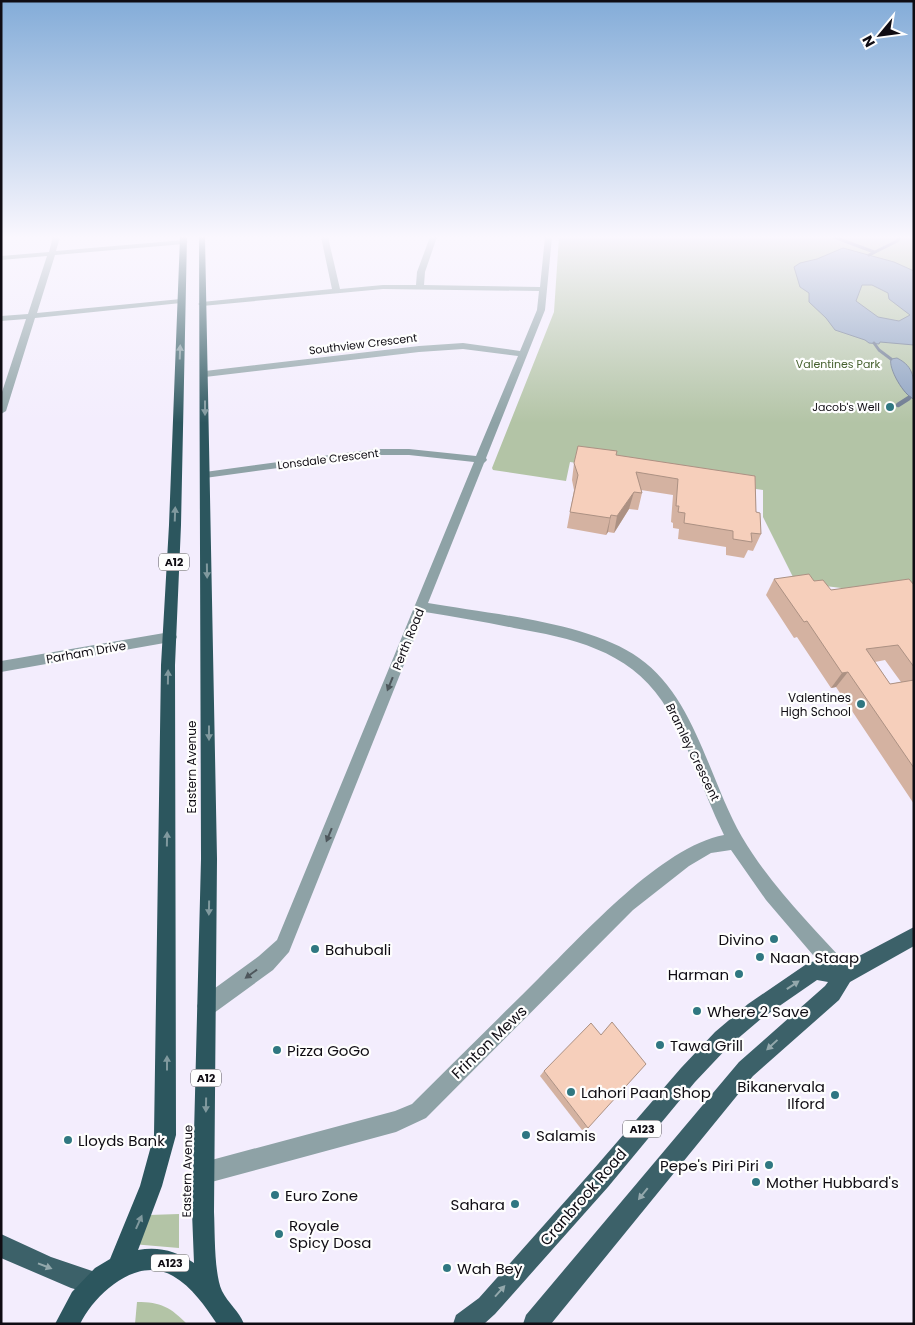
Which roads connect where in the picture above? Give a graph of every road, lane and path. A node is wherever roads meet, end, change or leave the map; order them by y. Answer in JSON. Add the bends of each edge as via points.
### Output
{"nodes":[{"id":1,"x":37,"y":299,"type":"edge"},
{"id":2,"x":202,"y":299,"type":"edge"},
{"id":3,"x":251,"y":299,"type":"edge"},
{"id":4,"x":542,"y":299,"type":"edge"},
{"id":5,"x":181,"y":300,"type":"joint"},
{"id":6,"x":202,"y":304,"type":"junction"},
{"id":7,"x":32,"y":316,"type":"junction"},
{"id":8,"x":1,"y":319,"type":"edge"},
{"id":9,"x":524,"y":354,"type":"junction"},
{"id":10,"x":205,"y":374,"type":"junction"},
{"id":11,"x":1,"y":412,"type":"edge"},
{"id":12,"x":482,"y":460,"type":"junction"},
{"id":13,"x":205,"y":475,"type":"junction"},
{"id":14,"x":421,"y":607,"type":"junction"},
{"id":15,"x":170,"y":638,"type":"junction"},
{"id":16,"x":1,"y":667,"type":"edge"},
{"id":17,"x":735,"y":841,"type":"junction"},
{"id":18,"x":914,"y":936,"type":"edge"},
{"id":19,"x":843,"y":974,"type":"junction"},
{"id":20,"x":207,"y":1006,"type":"junction"},
{"id":21,"x":204,"y":1173,"type":"junction"},
{"id":22,"x":1,"y":1245,"type":"edge"},
{"id":23,"x":119,"y":1266,"type":"junction"},
{"id":24,"x":96,"y":1283,"type":"junction"},
{"id":25,"x":211,"y":1296,"type":"junction"},
{"id":26,"x":67,"y":1324,"type":"edge"},
{"id":27,"x":232,"y":1324,"type":"edge"},
{"id":28,"x":465,"y":1324,"type":"edge"},
{"id":29,"x":535,"y":1324,"type":"edge"}],
"edges":[{"from":1,"to":7,"type":"street"},
{"from":2,"to":6,"type":"highway","name":"Eastern Avenue","number":"A12"},
{"from":3,"to":6,"type":"street"},
{"from":4,"to":9,"type":"street","name":"Perth Road"},
{"from":5,"to":7,"type":"street"},
{"from":15,"to":5,"type":"highway","name":"Eastern Avenue","number":"A12","one_way":true},
{"from":6,"to":10,"type":"highway","name":"Eastern Avenue","number":"A12"},
{"from":7,"to":8,"type":"street"},
{"from":7,"to":11,"type":"street"},
{"from":9,"to":10,"type":"street","name":"Southview Crescent","via":[[463,346]]},
{"from":9,"to":12,"type":"street","name":"Perth Road"},
{"from":10,"to":13,"type":"highway","name":"Eastern Avenue","number":"A12","one_way":true},
{"from":12,"to":13,"type":"street","name":"Lonsdale Crescent","via":[[409,452],[375,452]]},
{"from":12,"to":14,"type":"street","name":"Perth Road"},
{"from":13,"to":20,"type":"highway","name":"Eastern Avenue","number":"A12","one_way":true,"via":[[209,859]]},
{"from":14,"to":17,"type":"street","name":"Bramley Crescent","via":[[569,632],[593,640],[637,663],[670,702]]},
{"from":14,"to":20,"type":"street","name":"Perth Road","one_way":true,"via":[[284,946]]},
{"from":15,"to":16,"type":"street","name":"Parham Drive"},
{"from":23,"to":15,"type":"highway","name":"Eastern Avenue","number":"A12","one_way":true,"via":[[142,1215],[165,1135]]},
{"from":17,"to":19,"type":"street","name":"Bramley Crescent","via":[[758,877]]},
{"from":17,"to":21,"type":"street","name":"Frinton Mews","via":[[708,846],[683,860],[628,904],[419,1111],[396,1121]]},
{"from":18,"to":19,"type":"main road"},
{"from":28,"to":19,"type":"main road","name":"Cranbrook Road","number":"A123","one_way":true,"via":[[487,1306],[722,1039],[755,1011],[814,970]]},
{"from":19,"to":29,"type":"main road","one_way":true,"via":[[832,993],[746,1069]]},
{"from":20,"to":21,"type":"highway","name":"Eastern Avenue","number":"A12","one_way":true},
{"from":21,"to":25,"type":"highway","name":"Eastern Avenue","number":"A12","via":[[204,1237]]},
{"from":22,"to":24,"type":"main road","one_way":true,"via":[[74,1278]]},
{"from":23,"to":24,"type":"highway","number":"A12"},
{"from":23,"to":25,"type":"highway","number":"A123","via":[[156,1259],[176,1265],[192,1275]]},
{"from":24,"to":26,"type":"highway","number":"A12","via":[[79,1300]]},
{"from":25,"to":27,"type":"highway"}]}
